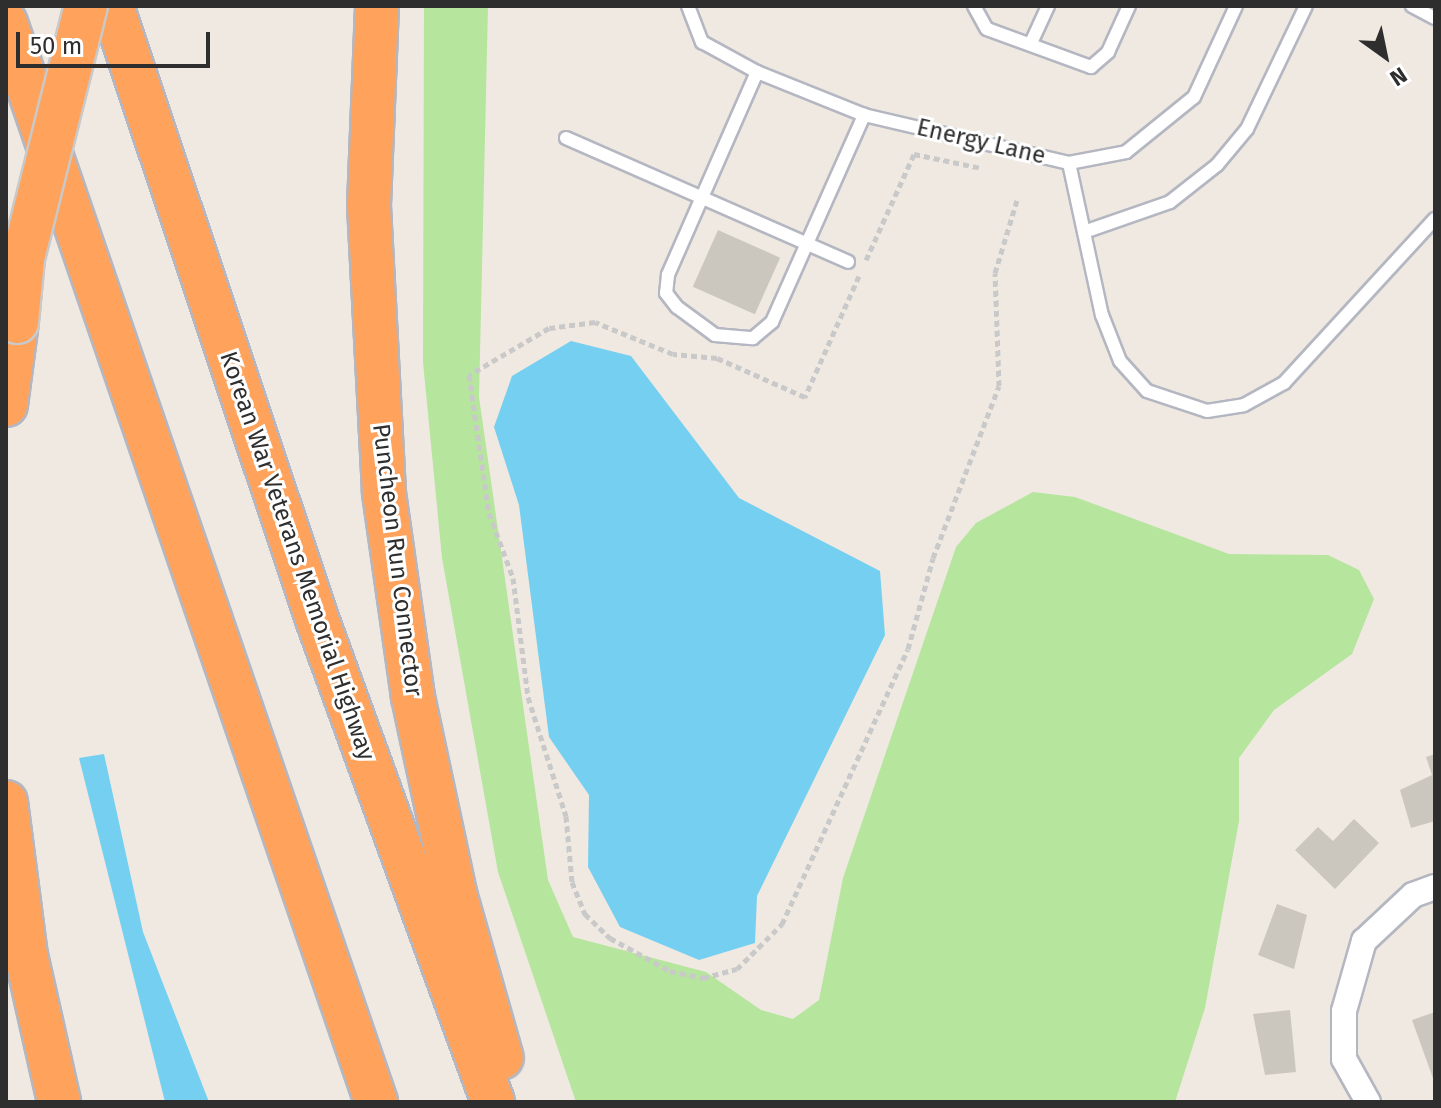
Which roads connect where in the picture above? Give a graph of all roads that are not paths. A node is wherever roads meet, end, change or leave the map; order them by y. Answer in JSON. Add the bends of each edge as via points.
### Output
{"nodes":[{"id":1,"x":86,"y":6,"type":"edge"},
{"id":2,"x":112,"y":6,"type":"edge"},
{"id":3,"x":377,"y":6,"type":"edge"},
{"id":4,"x":688,"y":6,"type":"edge"},
{"id":5,"x":974,"y":6,"type":"edge"},
{"id":6,"x":1048,"y":6,"type":"edge"},
{"id":7,"x":1129,"y":6,"type":"edge"},
{"id":8,"x":1236,"y":6,"type":"edge"},
{"id":9,"x":1306,"y":6,"type":"edge"},
{"id":10,"x":1412,"y":6,"type":"edge"},
{"id":11,"x":1435,"y":18,"type":"edge"},
{"id":12,"x":6,"y":23,"type":"edge"},
{"id":13,"x":1031,"y":43,"type":"junction"},
{"id":14,"x":6,"y":50,"type":"edge"},
{"id":15,"x":757,"y":72,"type":"junction"},
{"id":16,"x":29,"y":96,"type":"junction"},
{"id":17,"x":864,"y":115,"type":"junction"},
{"id":18,"x":566,"y":138,"type":"dead end"},
{"id":19,"x":1069,"y":163,"type":"junction"},
{"id":20,"x":702,"y":198,"type":"junction"},
{"id":21,"x":1435,"y":219,"type":"edge"},
{"id":22,"x":1084,"y":232,"type":"junction"},
{"id":23,"x":807,"y":244,"type":"junction"},
{"id":24,"x":848,"y":262,"type":"dead end"},
{"id":25,"x":6,"y":405,"type":"edge"},
{"id":26,"x":6,"y":802,"type":"edge"},
{"id":27,"x":1435,"y":887,"type":"edge"},
{"id":28,"x":59,"y":1102,"type":"edge"},
{"id":29,"x":376,"y":1102,"type":"edge"},
{"id":30,"x":493,"y":1102,"type":"edge"},
{"id":31,"x":514,"y":1102,"type":"edge"},
{"id":32,"x":1368,"y":1102,"type":"edge"}],
"edges":[{"from":1,"to":25,"type":"highway","bridge":true,"via":[[23,258]]},
{"from":2,"to":30,"type":"highway","name":"Korean War Veterans Memorial Highway","via":[[322,634]]},
{"from":3,"to":31,"type":"highway","name":"Puncheon Run Connector","via":[[372,321],[396,592],[456,897]]},
{"from":4,"to":15,"type":"lane","name":"Energy Lane","via":[[702,42]]},
{"from":5,"to":13,"type":"lane","via":[[987,29]]},
{"from":6,"to":13,"type":"lane"},
{"from":7,"to":13,"type":"lane","via":[[1108,52],[1091,67]]},
{"from":8,"to":19,"type":"lane","name":"Energy Lane","via":[[1194,97],[1126,152]]},
{"from":9,"to":22,"type":"lane","via":[[1247,129],[1217,165],[1170,202]]},
{"from":10,"to":11,"type":"lane"},
{"from":12,"to":16,"type":"highway"},
{"from":14,"to":16,"type":"highway"},
{"from":15,"to":17,"type":"lane","name":"Energy Lane"},
{"from":15,"to":20,"type":"lane"},
{"from":16,"to":29,"type":"highway"},
{"from":17,"to":19,"type":"lane","name":"Energy Lane"},
{"from":17,"to":23,"type":"lane"},
{"from":18,"to":20,"type":"lane"},
{"from":19,"to":22,"type":"lane"},
{"from":20,"to":23,"type":"lane"},
{"from":20,"to":23,"type":"lane","via":[[666,293],[689,321],[715,335],[753,338],[772,322]]},
{"from":21,"to":22,"type":"lane","via":[[1284,383],[1244,405],[1207,411],[1147,391],[1120,361]]},
{"from":23,"to":24,"type":"lane"},
{"from":26,"to":28,"type":"highway","via":[[26,955]]},
{"from":27,"to":32,"type":"street","via":[[1413,895],[1364,941],[1344,1011],[1344,1059]]}]}
